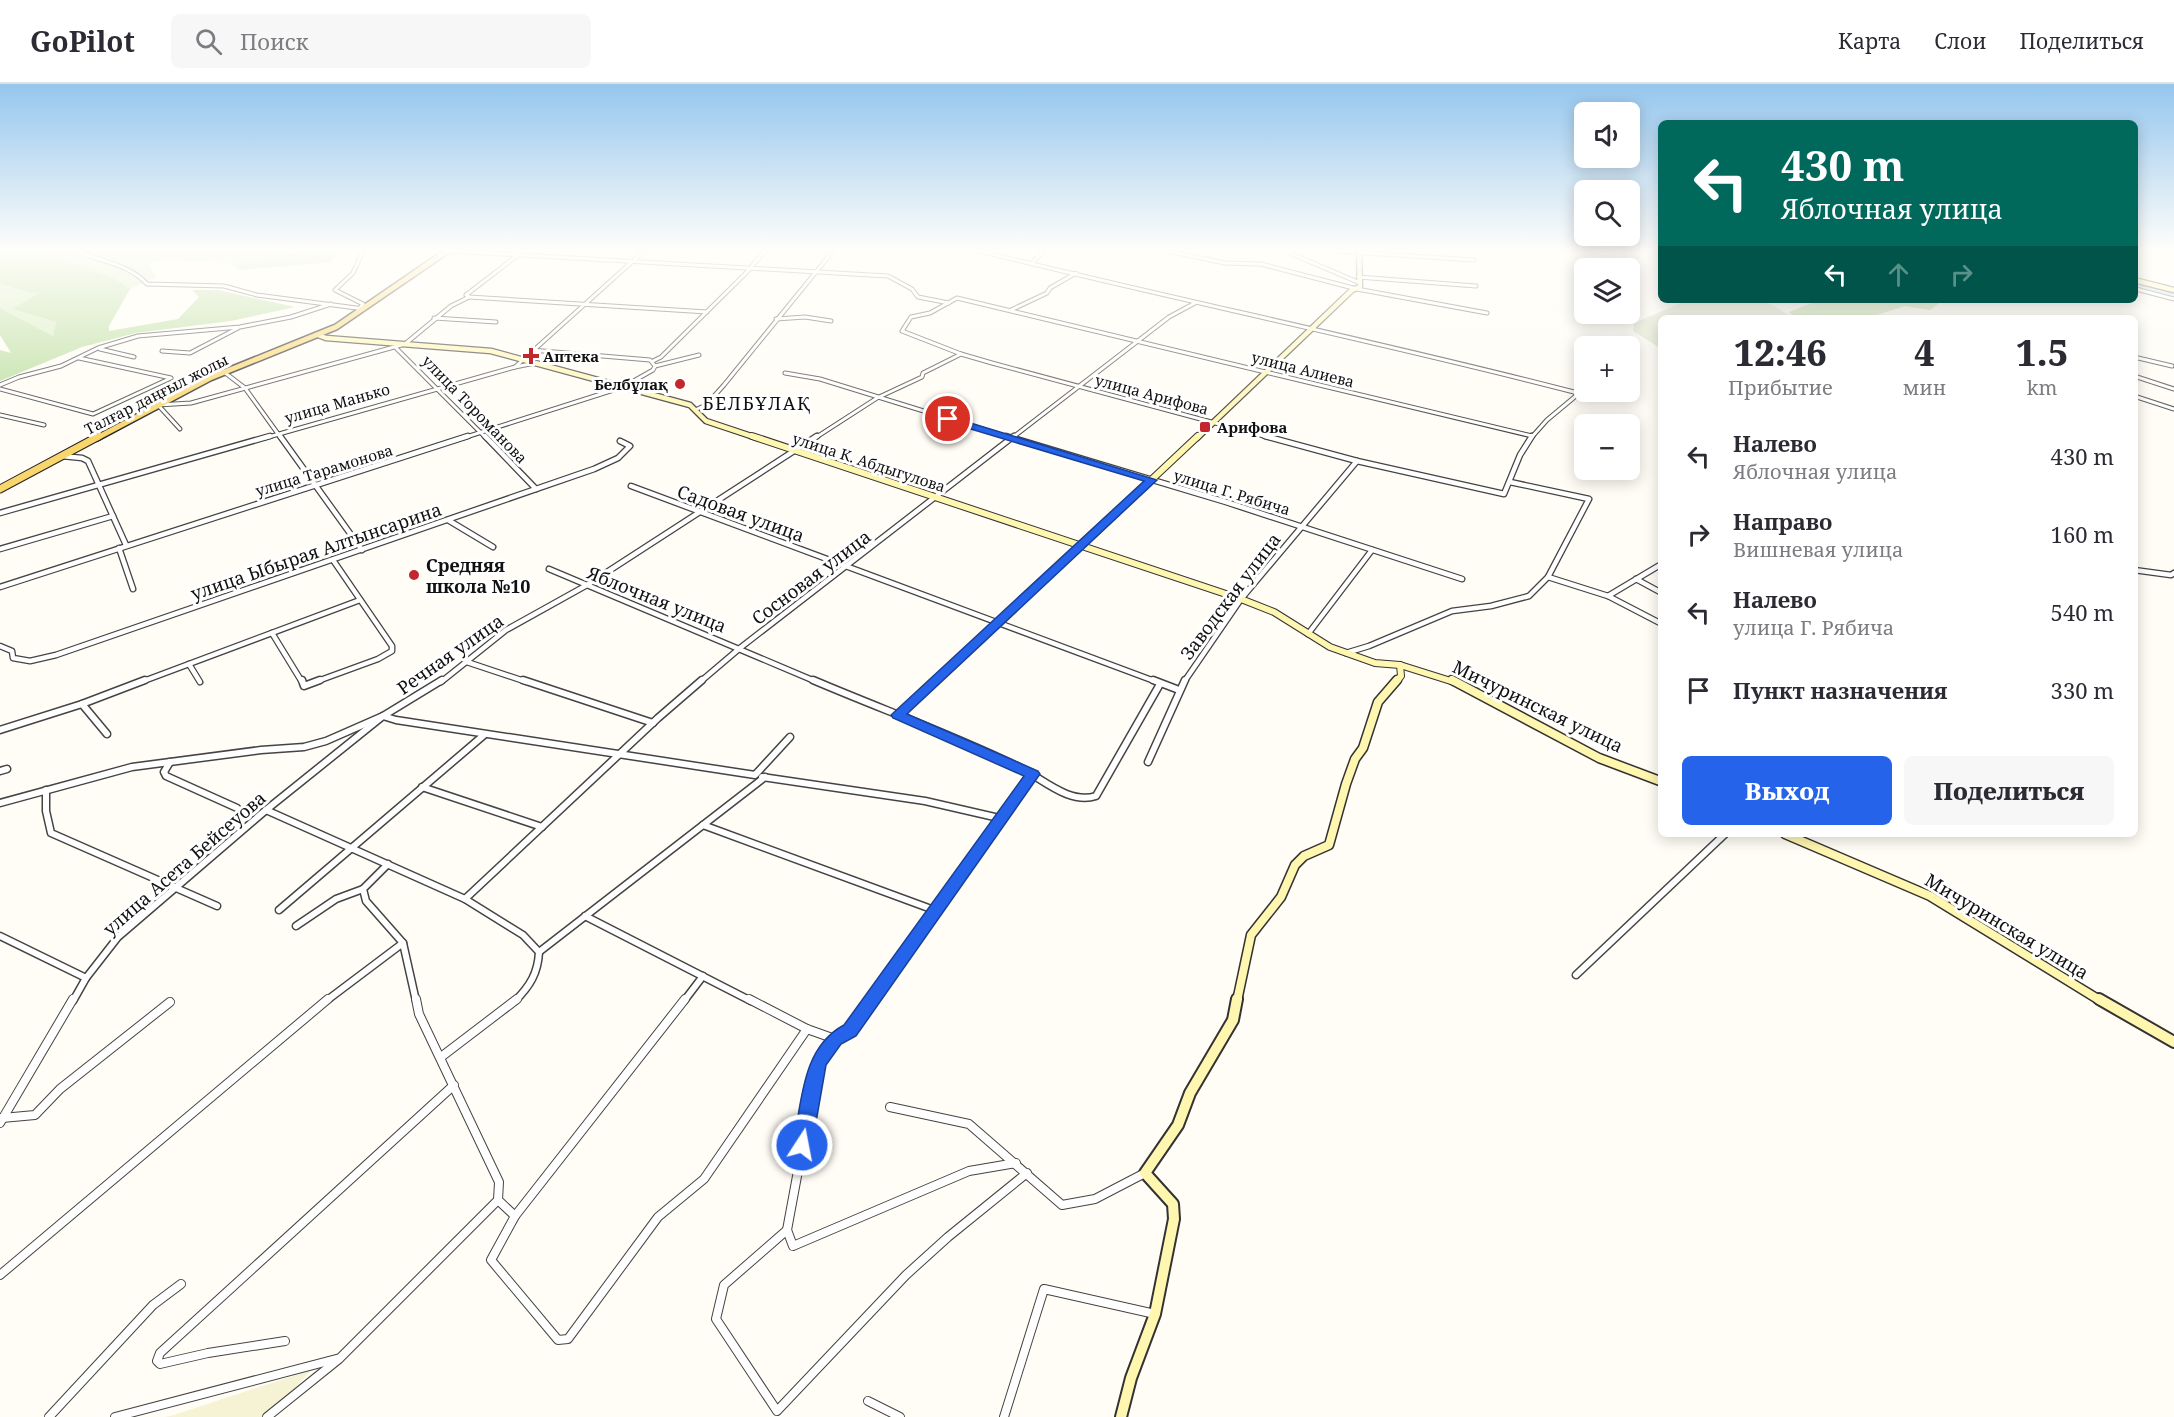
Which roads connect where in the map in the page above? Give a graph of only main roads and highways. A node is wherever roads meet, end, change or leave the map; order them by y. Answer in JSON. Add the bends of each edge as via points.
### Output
{"nodes":[{"id":1,"x":357,"y":313,"type":"edge"},
{"id":2,"x":0,"y":489,"type":"edge"}],
"edges":[{"from":1,"to":2,"type":"main road","name":"Талғар даңғыл жолы","via":[[318,335],[224,372]]}]}
